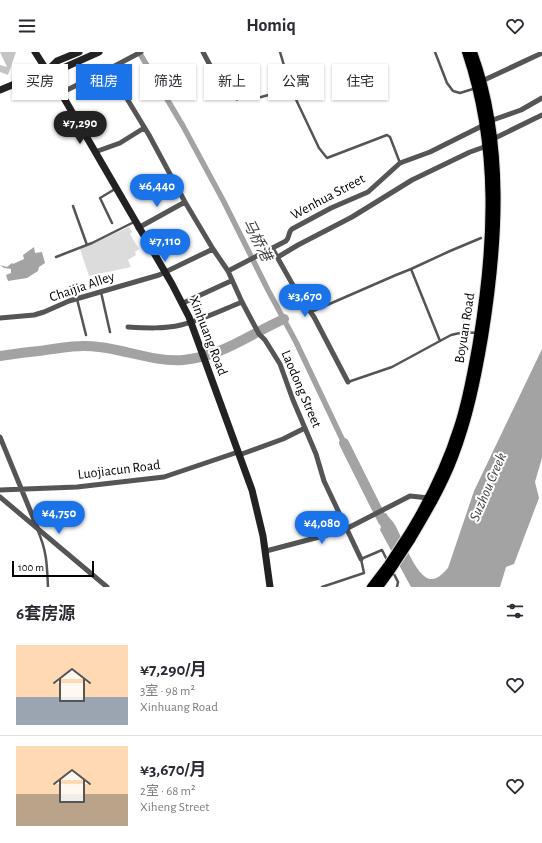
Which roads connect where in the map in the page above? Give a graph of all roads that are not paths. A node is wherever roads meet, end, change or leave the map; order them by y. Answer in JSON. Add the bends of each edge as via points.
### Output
{"nodes":[{"id":1,"x":35,"y":52,"type":"edge"},
{"id":2,"x":79,"y":52,"type":"edge"},
{"id":3,"x":100,"y":52,"type":"edge"},
{"id":4,"x":141,"y":52,"type":"edge"},
{"id":5,"x":203,"y":52,"type":"edge"},
{"id":6,"x":280,"y":52,"type":"edge"},
{"id":7,"x":435,"y":52,"type":"edge"},
{"id":8,"x":466,"y":52,"type":"edge"},
{"id":9,"x":474,"y":52,"type":"edge"},
{"id":10,"x":542,"y":53,"type":"edge"},
{"id":11,"x":42,"y":64,"type":"edge"},
{"id":12,"x":54,"y":64,"type":"edge"},
{"id":13,"x":118,"y":64,"type":"edge"},
{"id":14,"x":209,"y":64,"type":"edge"},
{"id":15,"x":283,"y":64,"type":"edge"},
{"id":16,"x":68,"y":66,"type":"edge"},
{"id":17,"x":480,"y":84,"type":"junction"},
{"id":18,"x":12,"y":85,"type":"edge"},
{"id":19,"x":0,"y":90,"type":"edge"},
{"id":20,"x":542,"y":98,"type":"edge"},
{"id":21,"x":65,"y":100,"type":"edge"},
{"id":22,"x":127,"y":100,"type":"edge"},
{"id":23,"x":296,"y":100,"type":"edge"},
{"id":24,"x":542,"y":115,"type":"edge"},
{"id":25,"x":487,"y":123,"type":"junction"},
{"id":26,"x":144,"y":128,"type":"junction"},
{"id":27,"x":493,"y":139,"type":"junction"},
{"id":28,"x":487,"y":146,"type":"junction"},
{"id":29,"x":95,"y":152,"type":"junction"},
{"id":30,"x":400,"y":163,"type":"junction"},
{"id":31,"x":116,"y":189,"type":"junction"},
{"id":32,"x":185,"y":202,"type":"junction"},
{"id":33,"x":73,"y":206,"type":"dead end"},
{"id":34,"x":112,"y":223,"type":"dead end"},
{"id":35,"x":136,"y":225,"type":"junction"},
{"id":36,"x":481,"y":238,"type":"dead end"},
{"id":37,"x":87,"y":245,"type":"junction"},
{"id":38,"x":272,"y":248,"type":"junction"},
{"id":39,"x":213,"y":249,"type":"junction"},
{"id":40,"x":56,"y":256,"type":"dead end"},
{"id":41,"x":278,"y":257,"type":"junction"},
{"id":42,"x":411,"y":269,"type":"junction"},
{"id":43,"x":228,"y":271,"type":"junction"},
{"id":44,"x":165,"y":272,"type":"junction"},
{"id":45,"x":232,"y":281,"type":"junction"},
{"id":46,"x":101,"y":292,"type":"junction"},
{"id":47,"x":77,"y":298,"type":"junction"},
{"id":48,"x":242,"y":302,"type":"junction"},
{"id":49,"x":183,"y":303,"type":"junction"},
{"id":50,"x":311,"y":312,"type":"junction"},
{"id":51,"x":0,"y":318,"type":"edge"},
{"id":52,"x":191,"y":322,"type":"junction"},
{"id":53,"x":128,"y":326,"type":"dead end"},
{"id":54,"x":110,"y":332,"type":"dead end"},
{"id":55,"x":478,"y":333,"type":"junction"},
{"id":56,"x":86,"y":335,"type":"dead end"},
{"id":57,"x":440,"y":341,"type":"junction"},
{"id":58,"x":348,"y":382,"type":"joint"},
{"id":59,"x":305,"y":428,"type":"junction"},
{"id":60,"x":0,"y":437,"type":"edge"},
{"id":61,"x":238,"y":454,"type":"junction"},
{"id":62,"x":21,"y":489,"type":"junction"},
{"id":63,"x":0,"y":490,"type":"edge"},
{"id":64,"x":0,"y":498,"type":"edge"},
{"id":65,"x":429,"y":498,"type":"junction"},
{"id":66,"x":37,"y":528,"type":"junction"},
{"id":67,"x":347,"y":529,"type":"junction"},
{"id":68,"x":410,"y":537,"type":"junction"},
{"id":69,"x":266,"y":551,"type":"junction"},
{"id":70,"x":361,"y":559,"type":"junction"},
{"id":71,"x":388,"y":569,"type":"junction"},
{"id":72,"x":48,"y":587,"type":"edge"},
{"id":73,"x":107,"y":587,"type":"edge"},
{"id":74,"x":270,"y":587,"type":"edge"},
{"id":75,"x":322,"y":587,"type":"edge"},
{"id":76,"x":372,"y":587,"type":"edge"},
{"id":77,"x":379,"y":587,"type":"edge"},
{"id":78,"x":397,"y":587,"type":"edge"}],
"edges":[{"from":1,"to":11,"type":"street","name":"Xinhuang Road"},
{"from":2,"to":12,"type":"street"},
{"from":3,"to":16,"type":"street"},
{"from":4,"to":13,"type":"street"},
{"from":5,"to":14,"type":"street"},
{"from":6,"to":15,"type":"lane"},
{"from":7,"to":17,"type":"lane","via":[[453,92],[460,93]]},
{"from":8,"to":17,"type":"main road","name":"Boyuan Road"},
{"from":9,"to":17,"type":"main road","name":"Boyuan Road"},
{"from":10,"to":17,"type":"street"},
{"from":17,"to":25,"type":"main road","name":"Boyuan Road"},
{"from":18,"to":19,"type":"street"},
{"from":20,"to":25,"type":"street","name":"Wenhua Street","via":[[521,110]]},
{"from":21,"to":29,"type":"street","name":"Xinhuang Road"},
{"from":22,"to":26,"type":"street","name":"Laodong Street"},
{"from":23,"to":30,"type":"lane","via":[[319,148],[327,158],[387,135]]},
{"from":24,"to":27,"type":"street"},
{"from":25,"to":27,"type":"main road","name":"Boyuan Road"},
{"from":25,"to":28,"type":"main road","name":"Boyuan Road"},
{"from":25,"to":30,"type":"street","name":"Wenhua Street","via":[[430,152]]},
{"from":26,"to":29,"type":"street","via":[[120,143]]},
{"from":26,"to":32,"type":"street","name":"Laodong Street"},
{"from":27,"to":68,"type":"main road","name":"Boyuan Road","via":[[496,250],[475,389],[445,479]]},
{"from":28,"to":41,"type":"street","via":[[412,180],[352,218]]},
{"from":28,"to":55,"type":"main road","name":"Boyuan Road","via":[[489,250]]},
{"from":29,"to":31,"type":"street","name":"Xinhuang Road"},
{"from":30,"to":38,"type":"street","name":"Wenhua Street","via":[[368,192],[292,229],[288,239]]},
{"from":31,"to":34,"type":"lane","via":[[100,198]]},
{"from":31,"to":35,"type":"street","name":"Xinhuang Road"},
{"from":32,"to":35,"type":"street"},
{"from":32,"to":39,"type":"street","name":"Laodong Street"},
{"from":33,"to":37,"type":"lane"},
{"from":35,"to":37,"type":"lane"},
{"from":35,"to":44,"type":"street","name":"Xinhuang Road"},
{"from":36,"to":42,"type":"lane"},
{"from":37,"to":40,"type":"lane"},
{"from":38,"to":41,"type":"street"},
{"from":38,"to":43,"type":"street","name":"Wenhua Street"},
{"from":39,"to":43,"type":"street","name":"Laodong Street"},
{"from":39,"to":44,"type":"street","name":"Chaijia Alley"},
{"from":41,"to":50,"type":"street"},
{"from":42,"to":50,"type":"lane"},
{"from":42,"to":57,"type":"lane"},
{"from":43,"to":45,"type":"street","name":"Laodong Street"},
{"from":44,"to":46,"type":"street","name":"Chaijia Alley"},
{"from":44,"to":49,"type":"street","name":"Xinhuang Road"},
{"from":45,"to":48,"type":"street","name":"Laodong Street"},
{"from":45,"to":49,"type":"street"},
{"from":46,"to":47,"type":"street","name":"Chaijia Alley"},
{"from":46,"to":54,"type":"lane"},
{"from":47,"to":51,"type":"street","name":"Chaijia Alley","via":[[38,314]]},
{"from":47,"to":56,"type":"lane"},
{"from":48,"to":52,"type":"street"},
{"from":48,"to":59,"type":"street","name":"Laodong Street","via":[[258,332],[280,364]]},
{"from":49,"to":52,"type":"street","name":"Xinhuang Road"},
{"from":50,"to":58,"type":"street"},
{"from":52,"to":53,"type":"street","via":[[162,328]]},
{"from":52,"to":61,"type":"street","name":"Xinhuang Road"},
{"from":55,"to":57,"type":"lane","via":[[458,333]]},
{"from":55,"to":65,"type":"main road","name":"Boyuan Road","via":[[459,426]]},
{"from":57,"to":58,"type":"lane","via":[[392,367]]},
{"from":59,"to":61,"type":"street","name":"Luojiacun Road"},
{"from":59,"to":67,"type":"street","name":"Laodong Street","via":[[324,482]]},
{"from":60,"to":62,"type":"street"},
{"from":61,"to":62,"type":"street","name":"Luojiacun Road","via":[[164,477],[84,486]]},
{"from":61,"to":69,"type":"street","name":"Xinhuang Road","via":[[256,503]]},
{"from":62,"to":63,"type":"street","name":"Luojiacun Road"},
{"from":62,"to":66,"type":"street"},
{"from":64,"to":66,"type":"street"},
{"from":65,"to":67,"type":"street","via":[[410,496]]},
{"from":65,"to":68,"type":"main road","name":"Boyuan Road"},
{"from":66,"to":72,"type":"lane","via":[[46,552]]},
{"from":66,"to":73,"type":"street"},
{"from":67,"to":69,"type":"street"},
{"from":67,"to":70,"type":"street","name":"Laodong Street"},
{"from":68,"to":71,"type":"main road","name":"Boyuan Road","bridge":true},
{"from":69,"to":74,"type":"street","name":"Xinhuang Road"},
{"from":70,"to":75,"type":"lane","via":[[364,573]]},
{"from":70,"to":78,"type":"lane","via":[[382,550],[398,582]]},
{"from":71,"to":76,"type":"main road","name":"Boyuan Road"},
{"from":71,"to":77,"type":"main road","name":"Boyuan Road"}]}
